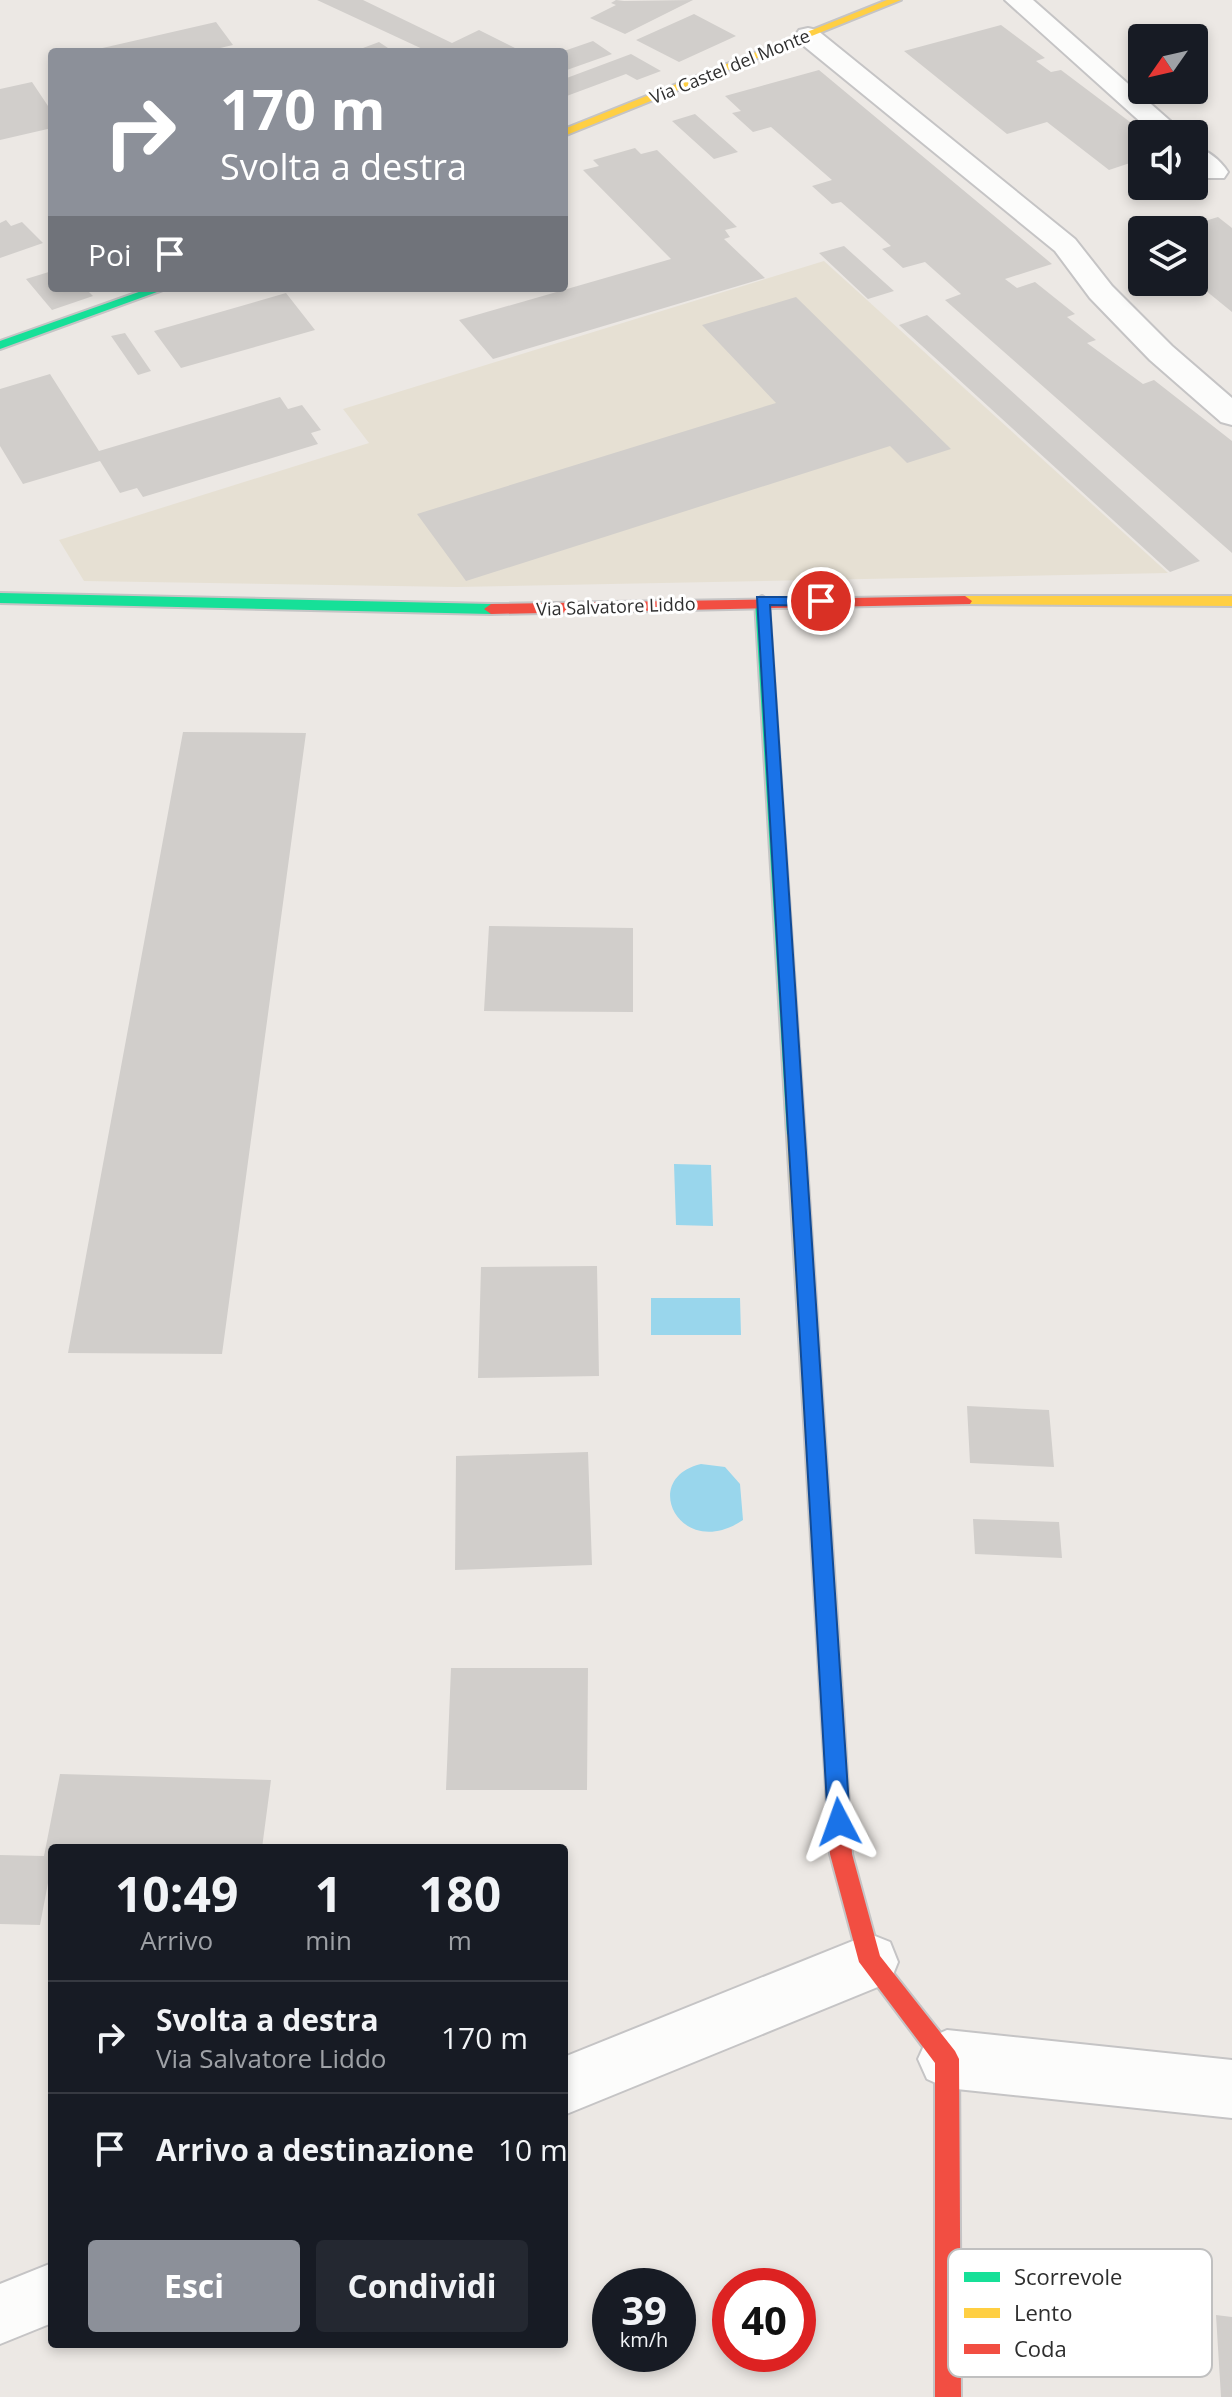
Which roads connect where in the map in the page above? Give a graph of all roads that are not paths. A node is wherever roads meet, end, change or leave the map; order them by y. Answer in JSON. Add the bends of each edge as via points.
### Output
{"nodes":[{"id":1,"x":896,"y":0,"type":"edge"},
{"id":2,"x":1018,"y":0,"type":"edge"},
{"id":3,"x":808,"y":36,"type":"junction"},
{"id":4,"x":1155,"y":120,"type":"edge"},
{"id":5,"x":568,"y":131,"type":"edge"},
{"id":6,"x":151,"y":292,"type":"edge"},
{"id":7,"x":0,"y":345,"type":"edge"},
{"id":8,"x":1232,"y":415,"type":"edge"},
{"id":9,"x":0,"y":598,"type":"edge"},
{"id":10,"x":762,"y":601,"type":"junction"},
{"id":11,"x":1232,"y":601,"type":"edge"},
{"id":12,"x":870,"y":1962,"type":"junction"},
{"id":13,"x":947,"y":2059,"type":"junction"},
{"id":14,"x":568,"y":2084,"type":"edge"},
{"id":15,"x":1232,"y":2089,"type":"edge"},
{"id":16,"x":48,"y":2295,"type":"edge"},
{"id":17,"x":0,"y":2314,"type":"edge"},
{"id":18,"x":948,"y":2397,"type":"edge"}],
"edges":[{"from":1,"to":3,"type":"street","name":"Via Castel del Monte"},
{"from":2,"to":4,"type":"street"},
{"from":3,"to":5,"type":"street","name":"Via Castel del Monte"},
{"from":3,"to":8,"type":"street","via":[[1065,245],[1101,292]]},
{"from":6,"to":7,"type":"street"},
{"from":9,"to":10,"type":"street","name":"Via Salvatore Liddo","via":[[417,610]]},
{"from":10,"to":11,"type":"street","name":"Via Salvatore Liddo"},
{"from":10,"to":12,"type":"street","via":[[841,1854]]},
{"from":12,"to":13,"type":"street"},
{"from":12,"to":14,"type":"street"},
{"from":13,"to":15,"type":"street"},
{"from":13,"to":18,"type":"street"},
{"from":16,"to":17,"type":"street"}]}
